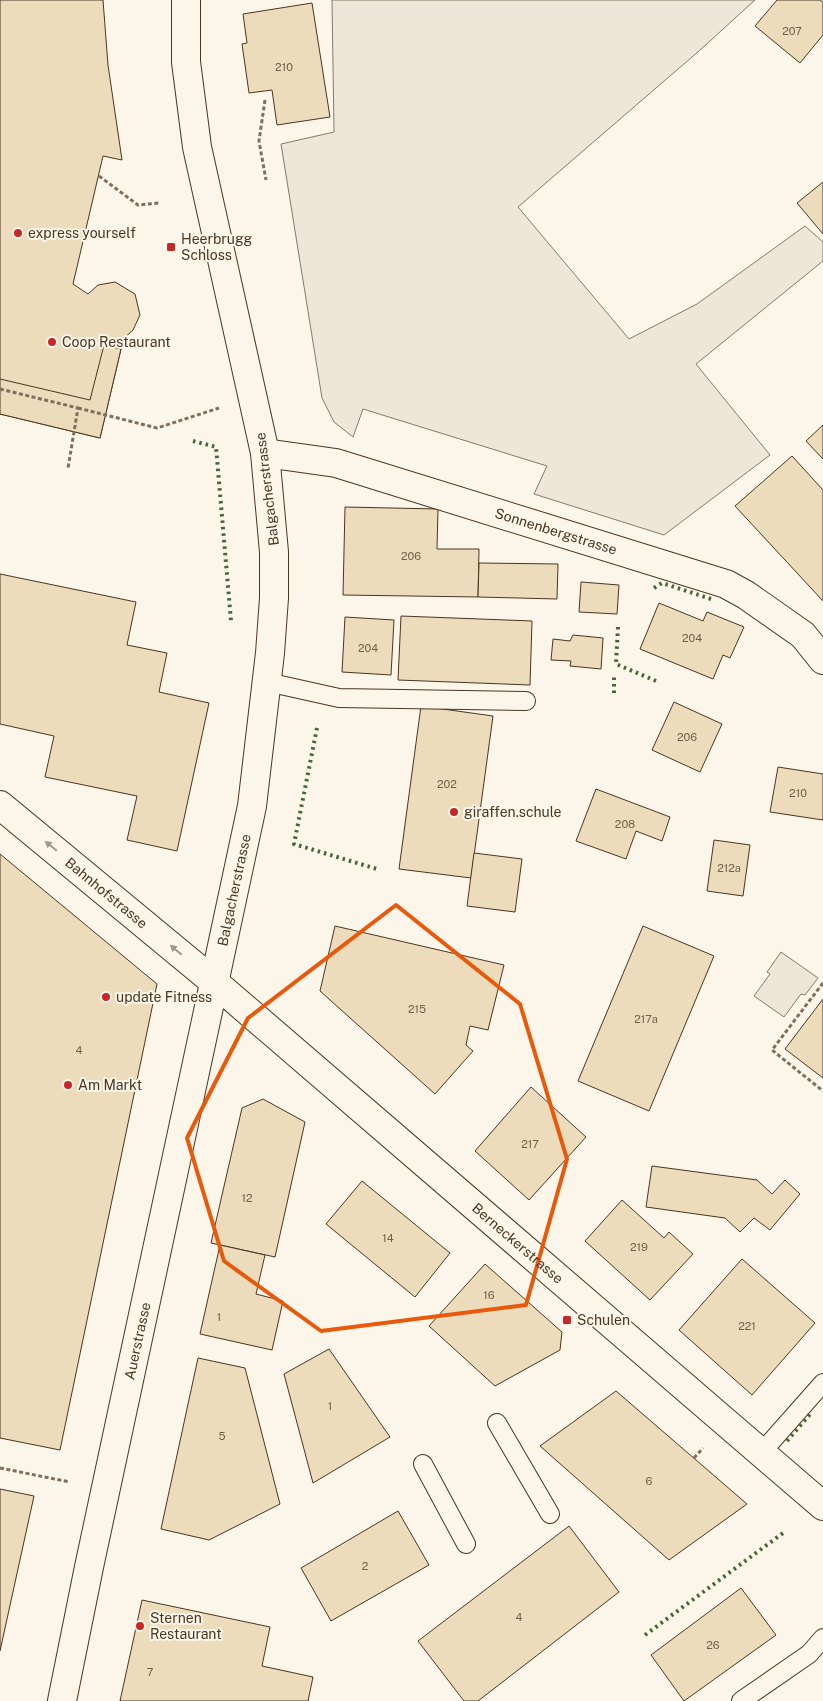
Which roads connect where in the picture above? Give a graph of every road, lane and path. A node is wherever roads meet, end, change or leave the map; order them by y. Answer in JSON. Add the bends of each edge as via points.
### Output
{"nodes":[{"id":1,"x":186,"y":0,"type":"edge"},
{"id":2,"x":264,"y":100,"type":"dead end"},
{"id":3,"x":100,"y":176,"type":"dead end"},
{"id":4,"x":266,"y":180,"type":"dead end"},
{"id":5,"x":159,"y":203,"type":"dead end"},
{"id":6,"x":0,"y":389,"type":"edge"},
{"id":7,"x":78,"y":408,"type":"junction"},
{"id":8,"x":220,"y":408,"type":"dead end"},
{"id":9,"x":265,"y":453,"type":"junction"},
{"id":10,"x":68,"y":468,"type":"dead end"},
{"id":11,"x":823,"y":660,"type":"edge"},
{"id":12,"x":267,"y":682,"type":"junction"},
{"id":13,"x":526,"y":701,"type":"dead end"},
{"id":14,"x":0,"y":805,"type":"edge"},
{"id":15,"x":213,"y":981,"type":"junction"},
{"id":16,"x":823,"y":982,"type":"edge"},
{"id":17,"x":823,"y":1091,"type":"edge"},
{"id":18,"x":823,"y":1383,"type":"edge"},
{"id":19,"x":497,"y":1423,"type":"dead end"},
{"id":20,"x":707,"y":1443,"type":"dead end"},
{"id":21,"x":761,"y":1453,"type":"junction"},
{"id":22,"x":694,"y":1458,"type":"dead end"},
{"id":23,"x":423,"y":1464,"type":"dead end"},
{"id":24,"x":0,"y":1468,"type":"edge"},
{"id":25,"x":70,"y":1482,"type":"dead end"},
{"id":26,"x":823,"y":1506,"type":"edge"},
{"id":27,"x":550,"y":1514,"type":"dead end"},
{"id":28,"x":466,"y":1544,"type":"dead end"},
{"id":29,"x":823,"y":1638,"type":"edge"},
{"id":30,"x":62,"y":1701,"type":"edge"},
{"id":31,"x":741,"y":1701,"type":"edge"}],
"edges":[{"from":1,"to":9,"type":"main road","name":"Balgacherstrasse","via":[[186,62],[198,147]]},
{"from":2,"to":4,"type":"path","via":[[259,142]]},
{"from":3,"to":5,"type":"path","via":[[138,204]]},
{"from":6,"to":7,"type":"path"},
{"from":7,"to":8,"type":"path","via":[[157,428]]},
{"from":7,"to":10,"type":"path"},
{"from":9,"to":11,"type":"main road","name":"Sonnenbergstrasse","via":[[336,463],[726,584],[803,635]]},
{"from":9,"to":12,"type":"main road","name":"Balgacherstrasse","via":[[274,552]]},
{"from":12,"to":13,"type":"lane","via":[[339,698]]},
{"from":12,"to":15,"type":"main road","name":"Balgacherstrasse","via":[[252,806]]},
{"from":15,"to":14,"type":"main road","name":"Bahnhofstrasse","one_way":true},
{"from":15,"to":21,"type":"main road","name":"Berneckerstrasse"},
{"from":15,"to":30,"type":"main road","name":"Auerstrasse"},
{"from":16,"to":17,"type":"path","via":[[772,1050]]},
{"from":18,"to":21,"type":"lane"},
{"from":19,"to":27,"type":"lane"},
{"from":20,"to":22,"type":"path"},
{"from":21,"to":26,"type":"main road","name":"Berneckerstrasse"},
{"from":23,"to":28,"type":"lane"},
{"from":24,"to":25,"type":"path"},
{"from":29,"to":31,"type":"lane","via":[[809,1654]]}]}
